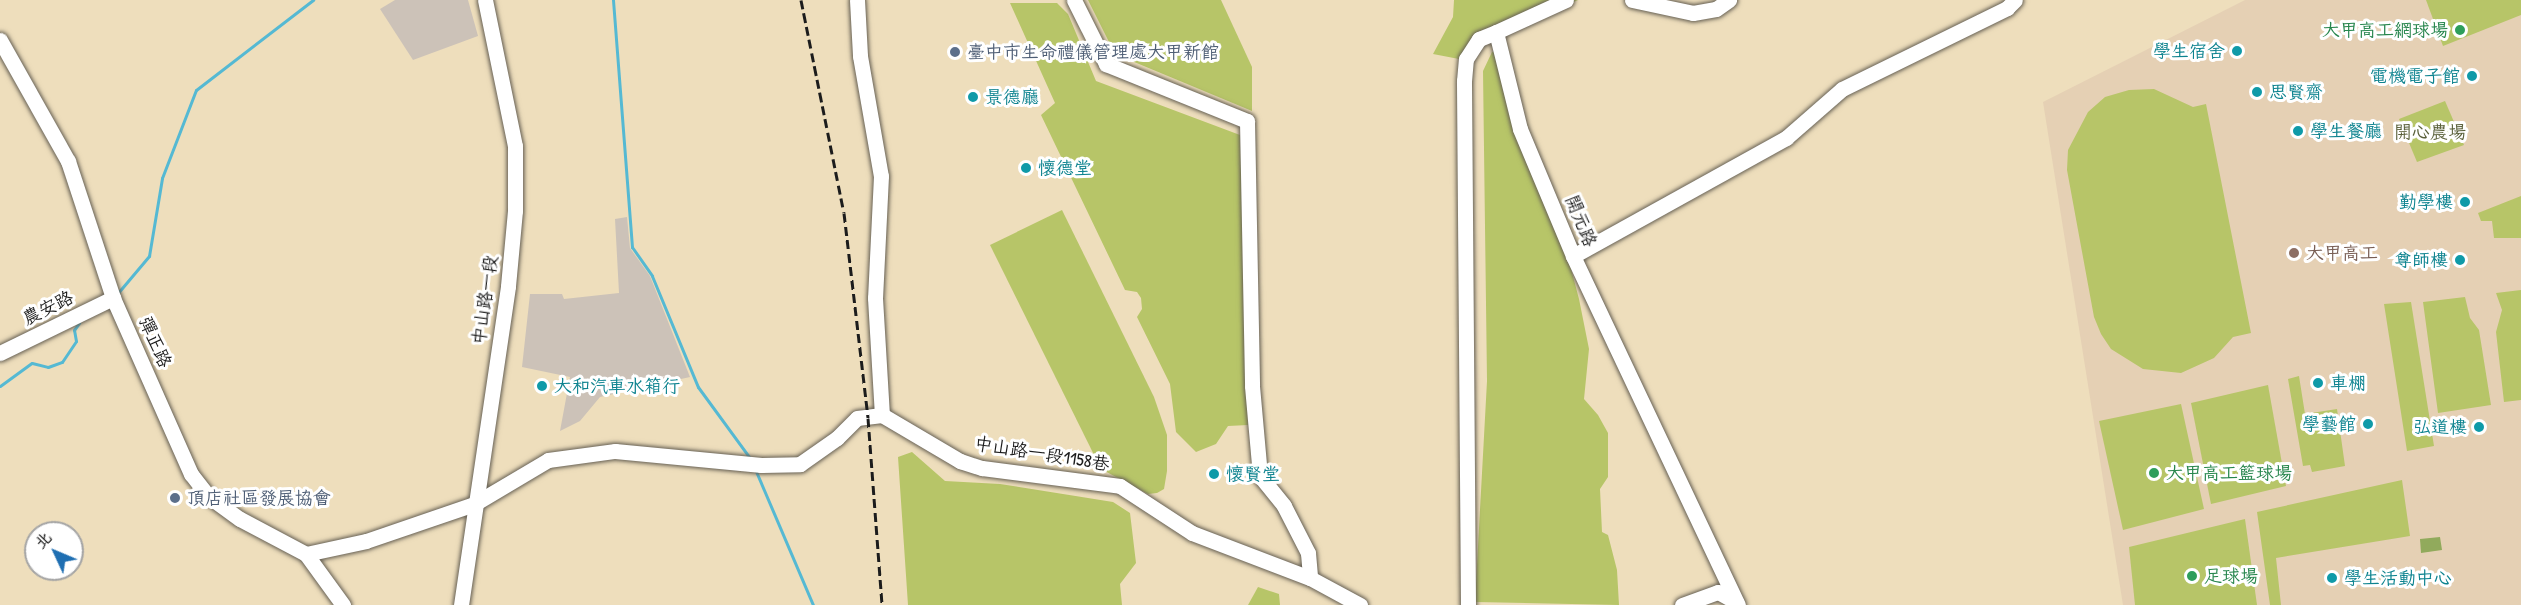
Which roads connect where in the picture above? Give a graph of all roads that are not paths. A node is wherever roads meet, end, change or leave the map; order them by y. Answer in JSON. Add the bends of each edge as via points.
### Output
{"nodes":[{"id":1,"x":485,"y":0,"type":"edge"},
{"id":2,"x":857,"y":0,"type":"edge"},
{"id":3,"x":1074,"y":0,"type":"edge"},
{"id":4,"x":1566,"y":0,"type":"edge"},
{"id":5,"x":1632,"y":0,"type":"edge"},
{"id":6,"x":1729,"y":0,"type":"edge"},
{"id":7,"x":2015,"y":0,"type":"edge"},
{"id":8,"x":1496,"y":32,"type":"junction"},
{"id":9,"x":0,"y":40,"type":"edge"},
{"id":10,"x":1573,"y":256,"type":"junction"},
{"id":11,"x":113,"y":298,"type":"junction"},
{"id":12,"x":0,"y":353,"type":"edge"},
{"id":13,"x":882,"y":415,"type":"junction"},
{"id":14,"x":474,"y":504,"type":"junction"},
{"id":15,"x":306,"y":554,"type":"junction"},
{"id":16,"x":1310,"y":579,"type":"junction"},
{"id":17,"x":343,"y":605,"type":"edge"},
{"id":18,"x":461,"y":605,"type":"edge"},
{"id":19,"x":1360,"y":605,"type":"edge"},
{"id":20,"x":1468,"y":605,"type":"edge"},
{"id":21,"x":1682,"y":605,"type":"edge"},
{"id":22,"x":1738,"y":605,"type":"edge"}],
"edges":[{"from":1,"to":14,"type":"street","name":"中山路一段","via":[[515,146],[515,211],[508,286]]},
{"from":2,"to":13,"type":"street","via":[[860,56],[881,176],[875,298]]},
{"from":3,"to":16,"type":"street","via":[[1106,64],[1247,122],[1252,386],[1260,476],[1284,506],[1308,553]]},
{"from":4,"to":8,"type":"street"},
{"from":5,"to":6,"type":"street","via":[[1693,13],[1716,9]]},
{"from":7,"to":10,"type":"street","via":[[2007,8],[1842,89],[1786,138]]},
{"from":8,"to":10,"type":"street","name":"開元路","via":[[1520,129]]},
{"from":8,"to":20,"type":"street","via":[[1479,39],[1466,59],[1464,81]]},
{"from":9,"to":11,"type":"street","name":"彈正路","via":[[68,161]]},
{"from":10,"to":22,"type":"street","name":"開元路"},
{"from":11,"to":12,"type":"street","name":"農安路"},
{"from":11,"to":15,"type":"street","name":"彈正路","via":[[191,474],[208,496],[240,519]]},
{"from":13,"to":14,"type":"street","via":[[857,418],[837,438],[800,464],[753,465],[615,452],[548,460]]},
{"from":13,"to":16,"type":"street","name":"中山路一段1158巷","via":[[960,461],[982,468],[1120,486],[1200,537]]},
{"from":14,"to":15,"type":"street","via":[[366,541]]},
{"from":14,"to":18,"type":"street","name":"中山路一段"},
{"from":15,"to":17,"type":"street","name":"彈正路"},
{"from":16,"to":19,"type":"street","name":"中山路一段1158巷"},
{"from":21,"to":22,"type":"street","via":[[1710,592],[1725,593]]}]}
